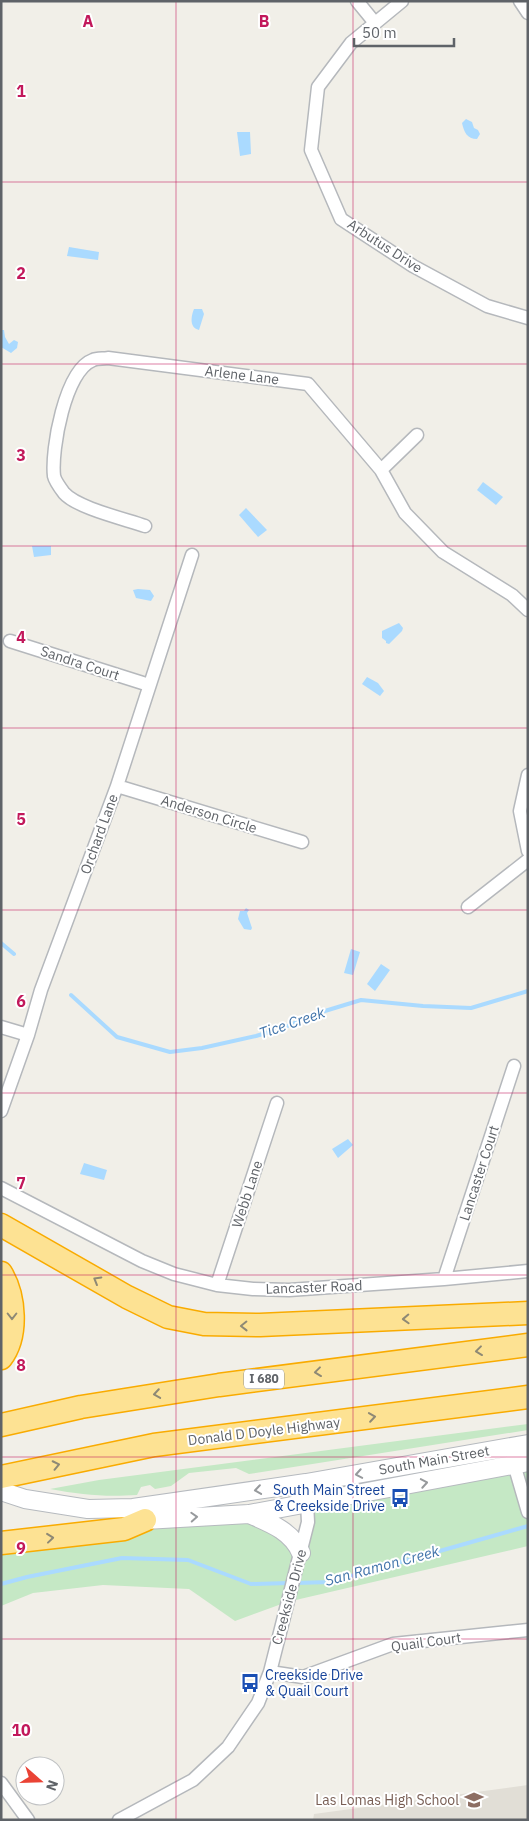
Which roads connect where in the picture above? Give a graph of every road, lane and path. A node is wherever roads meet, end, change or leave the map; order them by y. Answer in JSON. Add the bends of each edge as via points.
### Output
{"nodes":[{"id":1,"x":357,"y":1,"type":"edge"},
{"id":2,"x":402,"y":1,"type":"edge"},
{"id":3,"x":520,"y":1,"type":"edge"},
{"id":4,"x":528,"y":13,"type":"edge"},
{"id":5,"x":375,"y":23,"type":"junction"},
{"id":6,"x":528,"y":318,"type":"edge"},
{"id":7,"x":417,"y":435,"type":"dead end"},
{"id":8,"x":381,"y":470,"type":"junction"},
{"id":9,"x":145,"y":526,"type":"dead end"},
{"id":10,"x":192,"y":555,"type":"dead end"},
{"id":11,"x":528,"y":610,"type":"edge"},
{"id":12,"x":10,"y":641,"type":"dead end"},
{"id":13,"x":149,"y":685,"type":"junction"},
{"id":14,"x":528,"y":775,"type":"edge"},
{"id":15,"x":117,"y":786,"type":"junction"},
{"id":16,"x":302,"y":842,"type":"dead end"},
{"id":17,"x":528,"y":851,"type":"edge"},
{"id":18,"x":528,"y":860,"type":"edge"},
{"id":19,"x":468,"y":907,"type":"dead end"},
{"id":20,"x":1,"y":1026,"type":"edge"},
{"id":21,"x":28,"y":1035,"type":"junction"},
{"id":22,"x":514,"y":1066,"type":"dead end"},
{"id":23,"x":276,"y":1103,"type":"dead end"},
{"id":24,"x":1,"y":1111,"type":"edge"},
{"id":25,"x":1,"y":1188,"type":"edge"},
{"id":26,"x":1,"y":1225,"type":"edge"},
{"id":27,"x":528,"y":1271,"type":"edge"},
{"id":28,"x":1,"y":1273,"type":"edge"},
{"id":29,"x":444,"y":1279,"type":"junction"},
{"id":30,"x":217,"y":1284,"type":"junction"},
{"id":31,"x":528,"y":1313,"type":"edge"},
{"id":32,"x":528,"y":1345,"type":"edge"},
{"id":33,"x":1,"y":1358,"type":"edge"},
{"id":34,"x":528,"y":1397,"type":"edge"},
{"id":35,"x":1,"y":1425,"type":"edge"},
{"id":36,"x":528,"y":1444,"type":"edge"},
{"id":37,"x":521,"y":1463,"type":"edge"},
{"id":38,"x":4,"y":1481,"type":"edge"},
{"id":39,"x":306,"y":1483,"type":"junction"},
{"id":40,"x":307,"y":1504,"type":"junction"},
{"id":41,"x":528,"y":1512,"type":"edge"},
{"id":42,"x":139,"y":1514,"type":"junction"},
{"id":43,"x":249,"y":1514,"type":"junction"},
{"id":44,"x":1,"y":1543,"type":"edge"},
{"id":45,"x":300,"y":1556,"type":"junction"},
{"id":46,"x":528,"y":1630,"type":"edge"},
{"id":47,"x":270,"y":1672,"type":"junction"},
{"id":48,"x":1,"y":1783,"type":"edge"},
{"id":49,"x":28,"y":1820,"type":"edge"},
{"id":50,"x":119,"y":1820,"type":"edge"}],
"edges":[{"from":1,"to":5,"type":"street"},
{"from":2,"to":5,"type":"street","name":"Arbutus Drive"},
{"from":3,"to":4,"type":"street"},
{"from":5,"to":6,"type":"street","name":"Arbutus Drive","via":[[351,43],[318,87],[311,150],[341,218],[413,266],[487,306]]},
{"from":7,"to":8,"type":"street"},
{"from":8,"to":9,"type":"street","name":"Arlene Lane","via":[[308,384],[108,358],[92,360],[82,368],[68,390],[56,437],[54,478],[65,494],[82,505]]},
{"from":8,"to":11,"type":"street","name":"Arlene Lane","via":[[405,513],[443,552],[512,595]]},
{"from":10,"to":13,"type":"street","name":"Orchard Lane"},
{"from":12,"to":13,"type":"street","name":"Sandra Court"},
{"from":13,"to":15,"type":"street","name":"Orchard Lane"},
{"from":14,"to":17,"type":"street","via":[[520,810]]},
{"from":15,"to":16,"type":"street","name":"Anderson Circle"},
{"from":15,"to":21,"type":"street","name":"Orchard Lane","via":[[41,990]]},
{"from":18,"to":19,"type":"street"},
{"from":20,"to":21,"type":"street"},
{"from":21,"to":24,"type":"street","name":"Orchard Lane"},
{"from":22,"to":29,"type":"street","name":"Lancaster Court"},
{"from":23,"to":30,"type":"street","name":"Webb Lane"},
{"from":25,"to":30,"type":"street","name":"Lancaster Road","via":[[142,1261],[174,1274]]},
{"from":31,"to":26,"type":"highway","one_way":true,"via":[[231,1326],[191,1322],[168,1317],[140,1304]]},
{"from":27,"to":29,"type":"street","name":"Lancaster Road"},
{"from":28,"to":33,"type":"highway","one_way":true,"via":[[10,1294],[12,1310],[12,1328]]},
{"from":29,"to":30,"type":"street","name":"Lancaster Road","via":[[289,1290]]},
{"from":32,"to":35,"type":"highway","number":"I 680","one_way":true,"via":[[149,1395]]},
{"from":38,"to":34,"type":"highway","name":"Donald D Doyle Highway","one_way":true,"via":[[154,1445]]},
{"from":36,"to":39,"type":"main road","name":"South Main Street","one_way":true},
{"from":40,"to":37,"type":"main road","name":"South Main Street","one_way":true},
{"from":37,"to":41,"type":"street"},
{"from":38,"to":42,"type":"main road","name":"South Main Street","via":[[25,1499]]},
{"from":39,"to":40,"type":"street","name":"Creekside Drive"},
{"from":39,"to":42,"type":"main road","name":"South Main Street","one_way":true},
{"from":40,"to":43,"type":"main road","name":"South Main Street"},
{"from":40,"to":45,"type":"street","name":"Creekside Drive","via":[[308,1522]]},
{"from":42,"to":43,"type":"main road","name":"South Main Street","one_way":true},
{"from":44,"to":42,"type":"highway","one_way":true,"via":[[124,1529]]},
{"from":43,"to":45,"type":"main road","via":[[271,1524],[296,1542]]},
{"from":45,"to":47,"type":"street","name":"Creekside Drive"},
{"from":46,"to":47,"type":"street","name":"Quail Court","via":[[393,1644],[303,1677]]},
{"from":47,"to":50,"type":"street","name":"Creekside Drive","via":[[258,1703],[228,1747],[193,1780]]},
{"from":48,"to":49,"type":"street"}]}
